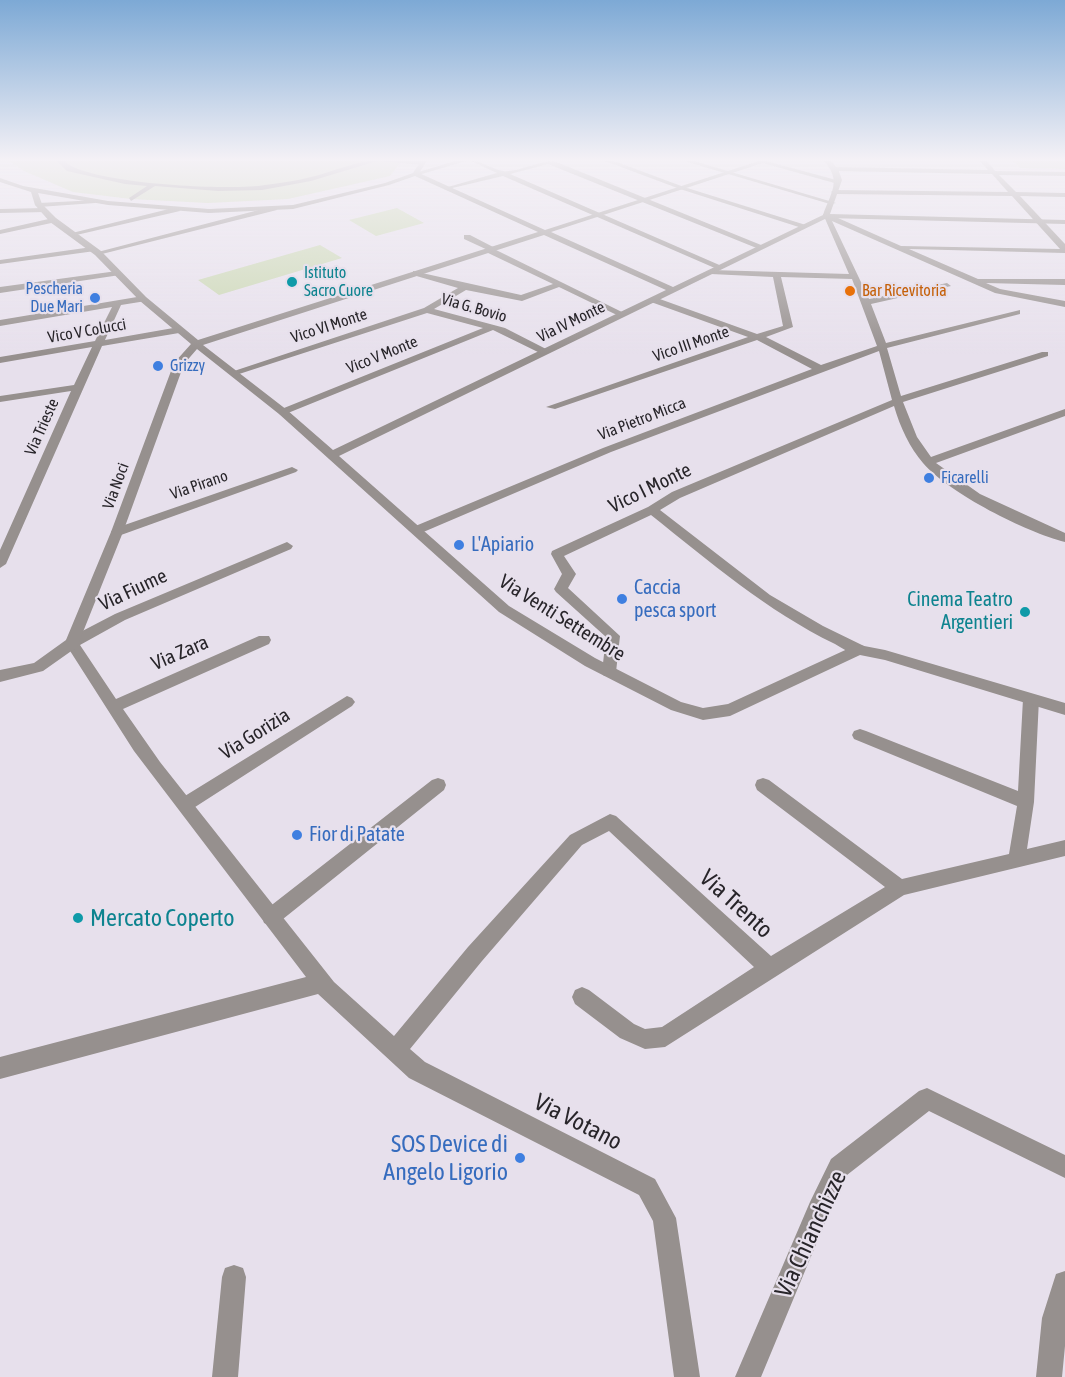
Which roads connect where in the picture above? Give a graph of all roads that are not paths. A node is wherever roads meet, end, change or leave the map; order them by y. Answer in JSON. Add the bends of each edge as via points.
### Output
{"nodes":[{"id":1,"x":30,"y":225,"type":"edge"},
{"id":2,"x":60,"y":225,"type":"edge"},
{"id":3,"x":107,"y":225,"type":"edge"},
{"id":4,"x":202,"y":225,"type":"edge"},
{"id":5,"x":531,"y":225,"type":"edge"},
{"id":6,"x":566,"y":225,"type":"edge"},
{"id":7,"x":624,"y":225,"type":"edge"},
{"id":8,"x":708,"y":225,"type":"edge"},
{"id":9,"x":830,"y":225,"type":"edge"},
{"id":10,"x":847,"y":225,"type":"edge"},
{"id":11,"x":1043,"y":225,"type":"edge"},
{"id":12,"x":805,"y":226,"type":"edge"},
{"id":13,"x":0,"y":232,"type":"edge"},
{"id":14,"x":546,"y":232,"type":"junction"},
{"id":15,"x":72,"y":234,"type":"junction"},
{"id":16,"x":466,"y":237,"type":"dead end"},
{"id":17,"x":762,"y":247,"type":"junction"},
{"id":18,"x":895,"y":247,"type":"junction"},
{"id":19,"x":491,"y":249,"type":"junction"},
{"id":20,"x":1065,"y":250,"type":"edge"},
{"id":21,"x":95,"y":251,"type":"junction"},
{"id":22,"x":0,"y":262,"type":"edge"},
{"id":23,"x":715,"y":269,"type":"junction"},
{"id":24,"x":117,"y":273,"type":"junction"},
{"id":25,"x":416,"y":273,"type":"junction"},
{"id":26,"x":776,"y":273,"type":"junction"},
{"id":27,"x":854,"y":277,"type":"junction"},
{"id":28,"x":972,"y":280,"type":"junction"},
{"id":29,"x":1065,"y":282,"type":"edge"},
{"id":30,"x":560,"y":284,"type":"junction"},
{"id":31,"x":947,"y":286,"type":"dead end"},
{"id":32,"x":465,"y":287,"type":"junction"},
{"id":33,"x":0,"y":290,"type":"edge"},
{"id":34,"x":673,"y":290,"type":"junction"},
{"id":35,"x":143,"y":299,"type":"junction"},
{"id":36,"x":654,"y":300,"type":"junction"},
{"id":37,"x":866,"y":302,"type":"junction"},
{"id":38,"x":1065,"y":304,"type":"edge"},
{"id":39,"x":117,"y":305,"type":"junction"},
{"id":40,"x":427,"y":310,"type":"junction"},
{"id":41,"x":1017,"y":312,"type":"dead end"},
{"id":42,"x":622,"y":314,"type":"junction"},
{"id":43,"x":0,"y":323,"type":"edge"},
{"id":44,"x":493,"y":327,"type":"junction"},
{"id":45,"x":179,"y":330,"type":"junction"},
{"id":46,"x":756,"y":338,"type":"junction"},
{"id":47,"x":98,"y":344,"type":"junction"},
{"id":48,"x":196,"y":344,"type":"junction"},
{"id":49,"x":882,"y":347,"type":"junction"},
{"id":50,"x":545,"y":352,"type":"junction"},
{"id":51,"x":1046,"y":354,"type":"dead end"},
{"id":52,"x":0,"y":360,"type":"edge"},
{"id":53,"x":820,"y":369,"type":"junction"},
{"id":54,"x":233,"y":373,"type":"junction"},
{"id":55,"x":78,"y":387,"type":"junction"},
{"id":56,"x":0,"y":399,"type":"edge"},
{"id":57,"x":897,"y":401,"type":"junction"},
{"id":58,"x":551,"y":407,"type":"dead end"},
{"id":59,"x":283,"y":412,"type":"junction"},
{"id":60,"x":1065,"y":412,"type":"edge"},
{"id":61,"x":330,"y":456,"type":"junction"},
{"id":62,"x":928,"y":462,"type":"junction"},
{"id":63,"x":292,"y":470,"type":"dead end"},
{"id":64,"x":651,"y":510,"type":"junction"},
{"id":65,"x":417,"y":530,"type":"junction"},
{"id":66,"x":117,"y":532,"type":"junction"},
{"id":67,"x":1065,"y":538,"type":"edge"},
{"id":68,"x":287,"y":546,"type":"dead end"},
{"id":69,"x":0,"y":564,"type":"edge"},
{"id":70,"x":264,"y":640,"type":"dead end"},
{"id":71,"x":72,"y":644,"type":"junction"},
{"id":72,"x":860,"y":650,"type":"junction"},
{"id":73,"x":609,"y":672,"type":"junction"},
{"id":74,"x":0,"y":676,"type":"edge"},
{"id":75,"x":1031,"y":699,"type":"junction"},
{"id":76,"x":347,"y":702,"type":"dead end"},
{"id":77,"x":113,"y":707,"type":"junction"},
{"id":78,"x":1065,"y":709,"type":"edge"},
{"id":79,"x":860,"y":735,"type":"dead end"},
{"id":80,"x":438,"y":785,"type":"dead end"},
{"id":81,"x":763,"y":785,"type":"dead end"},
{"id":82,"x":1026,"y":802,"type":"junction"},
{"id":83,"x":186,"y":804,"type":"junction"},
{"id":84,"x":1065,"y":848,"type":"edge"},
{"id":85,"x":1017,"y":860,"type":"junction"},
{"id":86,"x":900,"y":888,"type":"junction"},
{"id":87,"x":271,"y":917,"type":"junction"},
{"id":88,"x":770,"y":968,"type":"junction"},
{"id":89,"x":325,"y":986,"type":"junction"},
{"id":90,"x":582,"y":997,"type":"dead end"},
{"id":91,"x":395,"y":1051,"type":"junction"},
{"id":92,"x":0,"y":1068,"type":"edge"},
{"id":93,"x":1065,"y":1167,"type":"edge"},
{"id":94,"x":234,"y":1277,"type":"dead end"},
{"id":95,"x":1065,"y":1282,"type":"edge"},
{"id":96,"x":1060,"y":1322,"type":"edge"},
{"id":97,"x":225,"y":1377,"type":"edge"},
{"id":98,"x":687,"y":1377,"type":"edge"},
{"id":99,"x":748,"y":1377,"type":"edge"},
{"id":100,"x":1049,"y":1377,"type":"edge"}],
"edges":[{"from":1,"to":13,"type":"street"},
{"from":2,"to":15,"type":"street","name":"Via Venti Settembre"},
{"from":3,"to":15,"type":"street"},
{"from":4,"to":21,"type":"street"},
{"from":5,"to":14,"type":"street"},
{"from":6,"to":14,"type":"street"},
{"from":7,"to":23,"type":"street"},
{"from":8,"to":17,"type":"street"},
{"from":9,"to":27,"type":"street"},
{"from":10,"to":18,"type":"street"},
{"from":11,"to":20,"type":"street"},
{"from":12,"to":17,"type":"street","name":"Via IV Monte"},
{"from":14,"to":19,"type":"street"},
{"from":14,"to":34,"type":"street"},
{"from":15,"to":21,"type":"street","name":"Via Venti Settembre"},
{"from":16,"to":19,"type":"street"},
{"from":17,"to":23,"type":"street","name":"Via IV Monte"},
{"from":18,"to":20,"type":"street"},
{"from":18,"to":28,"type":"street"},
{"from":19,"to":25,"type":"street"},
{"from":19,"to":30,"type":"street"},
{"from":21,"to":22,"type":"street"},
{"from":21,"to":24,"type":"street","name":"Via Venti Settembre"},
{"from":23,"to":26,"type":"street"},
{"from":23,"to":34,"type":"street","name":"Via IV Monte"},
{"from":24,"to":33,"type":"street"},
{"from":24,"to":35,"type":"street","name":"Via Venti Settembre"},
{"from":25,"to":32,"type":"street"},
{"from":25,"to":48,"type":"street"},
{"from":26,"to":27,"type":"street"},
{"from":26,"to":46,"type":"street","name":"Vico III Monte","via":[[788,327]]},
{"from":27,"to":37,"type":"street"},
{"from":28,"to":29,"type":"street"},
{"from":28,"to":38,"type":"street","via":[[998,291]]},
{"from":30,"to":32,"type":"street","via":[[522,298]]},
{"from":30,"to":42,"type":"street"},
{"from":31,"to":37,"type":"street"},
{"from":32,"to":40,"type":"street","name":"Vico VI Monte"},
{"from":34,"to":36,"type":"street","name":"Via IV Monte"},
{"from":35,"to":39,"type":"street"},
{"from":35,"to":45,"type":"street","name":"Via Venti Settembre"},
{"from":36,"to":42,"type":"street","name":"Via IV Monte"},
{"from":36,"to":46,"type":"street"},
{"from":37,"to":49,"type":"street"},
{"from":39,"to":43,"type":"street"},
{"from":39,"to":47,"type":"street","name":"Via Trieste"},
{"from":40,"to":44,"type":"street","name":"Via G. Bovio"},
{"from":40,"to":54,"type":"street","name":"Vico VI Monte"},
{"from":41,"to":49,"type":"street","name":"Via Pietro Micca"},
{"from":42,"to":50,"type":"street","name":"Via IV Monte"},
{"from":44,"to":50,"type":"street","name":"Via G. Bovio"},
{"from":44,"to":59,"type":"street","name":"Vico V Monte"},
{"from":45,"to":47,"type":"street","name":"Vico V Colucci"},
{"from":45,"to":48,"type":"street","name":"Via Venti Settembre"},
{"from":46,"to":53,"type":"street"},
{"from":46,"to":58,"type":"street","name":"Vico III Monte"},
{"from":47,"to":52,"type":"street","name":"Vico V Colucci"},
{"from":47,"to":55,"type":"street","name":"Via Trieste"},
{"from":48,"to":54,"type":"street","name":"Via Venti Settembre"},
{"from":48,"to":66,"type":"street","name":"Via Noci","via":[[179,363]]},
{"from":49,"to":53,"type":"street","name":"Via Pietro Micca"},
{"from":49,"to":57,"type":"street"},
{"from":50,"to":61,"type":"street","name":"Via IV Monte"},
{"from":51,"to":57,"type":"street","name":"Vico I Monte"},
{"from":53,"to":65,"type":"street","name":"Via Pietro Micca","via":[[607,450]]},
{"from":54,"to":59,"type":"street","name":"Via Venti Settembre"},
{"from":55,"to":56,"type":"street"},
{"from":55,"to":69,"type":"street","name":"Via Trieste"},
{"from":57,"to":62,"type":"street","via":[[905,424]]},
{"from":57,"to":64,"type":"street","name":"Vico I Monte","via":[[676,495]]},
{"from":59,"to":61,"type":"street","name":"Via Venti Settembre"},
{"from":60,"to":62,"type":"street"},
{"from":61,"to":65,"type":"street","name":"Via Venti Settembre"},
{"from":62,"to":67,"type":"street","via":[[946,478],[1033,526]]},
{"from":63,"to":66,"type":"street","name":"Via Pirano"},
{"from":64,"to":72,"type":"street","via":[[765,598]]},
{"from":64,"to":73,"type":"street","name":"Vico I Monte","via":[[557,554],[569,574],[561,589],[614,636]]},
{"from":65,"to":73,"type":"street","name":"Via Venti Settembre","via":[[504,609]]},
{"from":66,"to":71,"type":"street","name":"Via Noci"},
{"from":68,"to":71,"type":"street","name":"Via Fiume","via":[[120,617]]},
{"from":70,"to":77,"type":"street","name":"Via Zara"},
{"from":71,"to":74,"type":"street","name":"Via Fiume","via":[[38,667]]},
{"from":71,"to":77,"type":"street","name":"Via Votano"},
{"from":72,"to":73,"type":"street","name":"Via Venti Settembre","via":[[730,710],[703,714],[675,706]]},
{"from":72,"to":75,"type":"street"},
{"from":75,"to":78,"type":"street"},
{"from":75,"to":82,"type":"street"},
{"from":76,"to":83,"type":"street","name":"Via Gorizia"},
{"from":77,"to":83,"type":"street","name":"Via Votano"},
{"from":79,"to":82,"type":"street"},
{"from":80,"to":87,"type":"street"},
{"from":81,"to":86,"type":"street"},
{"from":82,"to":85,"type":"street"},
{"from":83,"to":87,"type":"street","name":"Via Votano"},
{"from":84,"to":85,"type":"street","name":"Via Trento"},
{"from":85,"to":86,"type":"street","name":"Via Trento"},
{"from":86,"to":88,"type":"street","name":"Via Trento"},
{"from":87,"to":89,"type":"street","name":"Via Votano"},
{"from":88,"to":90,"type":"street","via":[[665,1037],[645,1039],[627,1031]]},
{"from":88,"to":91,"type":"street","name":"Via Trento","via":[[610,821],[576,840]]},
{"from":89,"to":91,"type":"street","name":"Via Votano"},
{"from":89,"to":92,"type":"street"},
{"from":91,"to":98,"type":"street","name":"Via Votano","via":[[417,1070],[646,1187],[664,1218]]},
{"from":93,"to":99,"type":"street","name":"Via Chianchizze","via":[[927,1100],[839,1167]]},
{"from":94,"to":97,"type":"street"},
{"from":95,"to":96,"type":"street"},
{"from":96,"to":100,"type":"street"}]}
